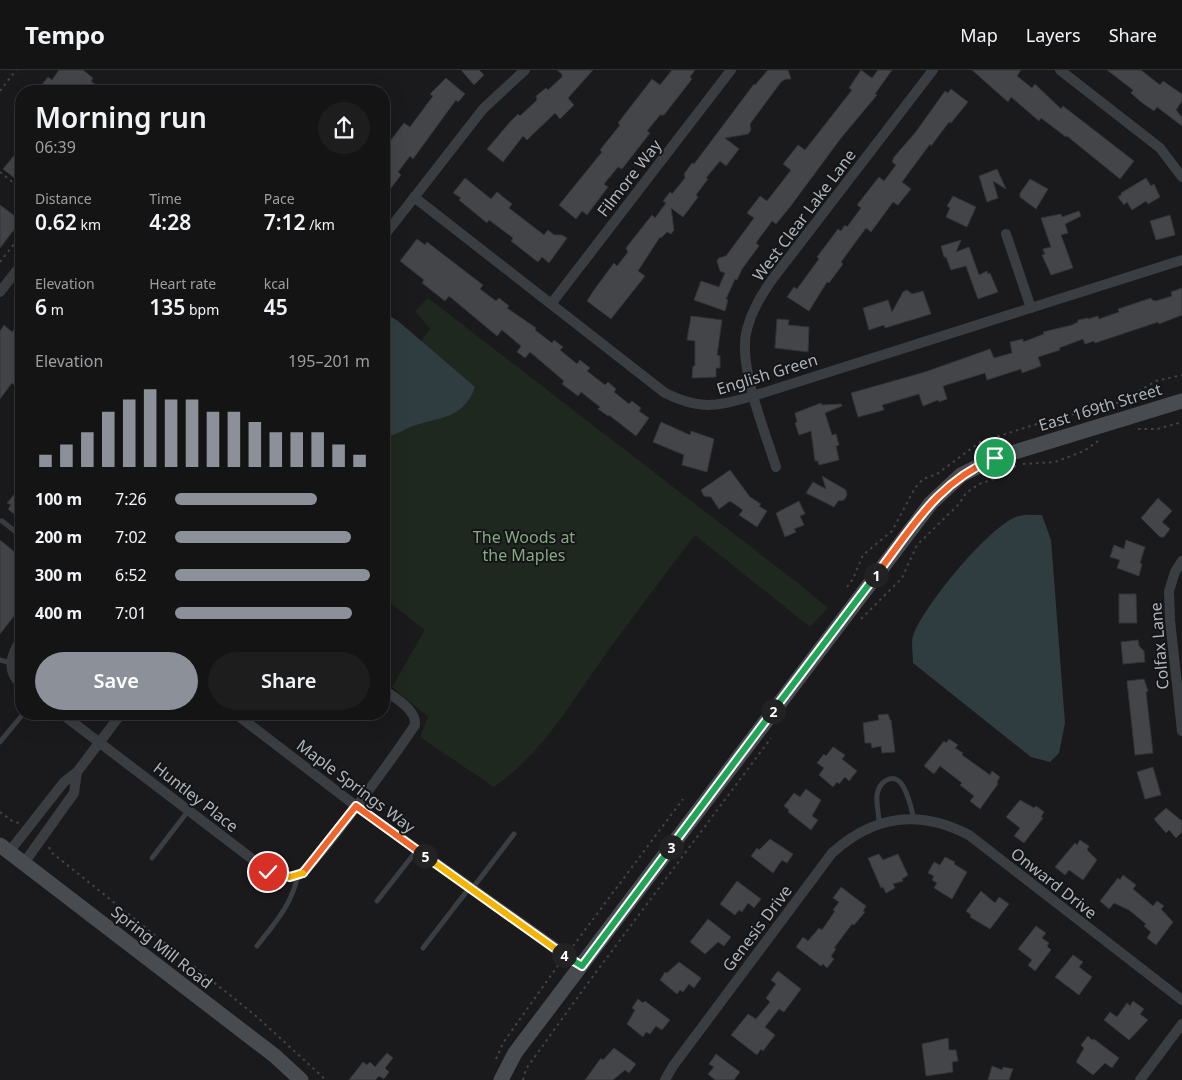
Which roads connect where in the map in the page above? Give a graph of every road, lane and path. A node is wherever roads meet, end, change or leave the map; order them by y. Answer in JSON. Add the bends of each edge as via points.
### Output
{"nodes":[{"id":1,"x":16,"y":70,"type":"edge"},
{"id":2,"x":525,"y":70,"type":"edge"},
{"id":3,"x":731,"y":70,"type":"edge"},
{"id":4,"x":933,"y":70,"type":"edge"},
{"id":5,"x":1060,"y":70,"type":"edge"},
{"id":6,"x":0,"y":92,"type":"edge"},
{"id":7,"x":0,"y":172,"type":"edge"},
{"id":8,"x":1182,"y":177,"type":"edge"},
{"id":9,"x":15,"y":183,"type":"edge"},
{"id":10,"x":414,"y":198,"type":"junction"},
{"id":11,"x":390,"y":228,"type":"edge"},
{"id":12,"x":1006,"y":234,"type":"dead end"},
{"id":13,"x":15,"y":243,"type":"edge"},
{"id":14,"x":1182,"y":260,"type":"edge"},
{"id":15,"x":0,"y":262,"type":"edge"},
{"id":16,"x":15,"y":272,"type":"edge"},
{"id":17,"x":0,"y":291,"type":"edge"},
{"id":18,"x":551,"y":304,"type":"junction"},
{"id":19,"x":1031,"y":308,"type":"junction"},
{"id":20,"x":753,"y":396,"type":"junction"},
{"id":21,"x":1182,"y":401,"type":"edge"},
{"id":22,"x":1182,"y":422,"type":"edge"},
{"id":23,"x":1134,"y":429,"type":"dead end"},
{"id":24,"x":1100,"y":440,"type":"dead end"},
{"id":25,"x":776,"y":467,"type":"dead end"},
{"id":26,"x":2,"y":521,"type":"dead end"},
{"id":27,"x":15,"y":531,"type":"edge"},
{"id":28,"x":1182,"y":561,"type":"edge"},
{"id":29,"x":857,"y":623,"type":"dead end"},
{"id":30,"x":15,"y":648,"type":"edge"},
{"id":31,"x":0,"y":660,"type":"edge"},
{"id":32,"x":11,"y":663,"type":"junction"},
{"id":33,"x":15,"y":676,"type":"edge"},
{"id":34,"x":390,"y":694,"type":"edge"},
{"id":35,"x":18,"y":720,"type":"edge"},
{"id":36,"x":70,"y":720,"type":"edge"},
{"id":37,"x":116,"y":720,"type":"edge"},
{"id":38,"x":248,"y":720,"type":"edge"},
{"id":39,"x":1182,"y":731,"type":"edge"},
{"id":40,"x":774,"y":734,"type":"dead end"},
{"id":41,"x":0,"y":742,"type":"edge"},
{"id":42,"x":100,"y":742,"type":"junction"},
{"id":43,"x":78,"y":772,"type":"junction"},
{"id":44,"x":683,"y":799,"type":"dead end"},
{"id":45,"x":357,"y":804,"type":"junction"},
{"id":46,"x":189,"y":810,"type":"junction"},
{"id":47,"x":0,"y":812,"type":"edge"},
{"id":48,"x":896,"y":819,"type":"joint"},
{"id":49,"x":914,"y":819,"type":"junction"},
{"id":50,"x":23,"y":823,"type":"dead end"},
{"id":51,"x":880,"y":823,"type":"junction"},
{"id":52,"x":514,"y":834,"type":"dead end"},
{"id":53,"x":49,"y":845,"type":"dead end"},
{"id":54,"x":4,"y":848,"type":"edge"},
{"id":55,"x":417,"y":850,"type":"junction"},
{"id":56,"x":152,"y":858,"type":"dead end"},
{"id":57,"x":24,"y":863,"type":"junction"},
{"id":58,"x":298,"y":875,"type":"junction"},
{"id":59,"x":471,"y":888,"type":"junction"},
{"id":60,"x":377,"y":901,"type":"dead end"},
{"id":61,"x":257,"y":946,"type":"dead end"},
{"id":62,"x":423,"y":948,"type":"dead end"},
{"id":63,"x":565,"y":956,"type":"junction"},
{"id":64,"x":582,"y":966,"type":"junction"},
{"id":65,"x":1182,"y":1000,"type":"edge"},
{"id":66,"x":1182,"y":1024,"type":"edge"},
{"id":67,"x":493,"y":1065,"type":"dead end"},
{"id":68,"x":301,"y":1080,"type":"edge"},
{"id":69,"x":326,"y":1080,"type":"edge"},
{"id":70,"x":501,"y":1080,"type":"edge"},
{"id":71,"x":523,"y":1080,"type":"edge"},
{"id":72,"x":665,"y":1080,"type":"edge"},
{"id":73,"x":1140,"y":1080,"type":"edge"}],
"edges":[{"from":1,"to":6,"type":"path"},
{"from":2,"to":10,"type":"street","via":[[484,109]]},
{"from":3,"to":18,"type":"street","name":"Filmore Way"},
{"from":4,"to":20,"type":"street","name":"West Clear Lake Lane","via":[[755,306],[746,331],[746,358]]},
{"from":5,"to":8,"type":"street","via":[[1160,148]]},
{"from":7,"to":9,"type":"path"},
{"from":10,"to":11,"type":"street"},
{"from":10,"to":18,"type":"street","name":"English Green"},
{"from":12,"to":19,"type":"street"},
{"from":13,"to":15,"type":"path"},
{"from":14,"to":19,"type":"street","name":"English Green"},
{"from":16,"to":17,"type":"street"},
{"from":18,"to":20,"type":"street","name":"English Green","via":[[665,393],[681,401],[717,406]]},
{"from":19,"to":20,"type":"street","name":"English Green"},
{"from":20,"to":25,"type":"street","name":"West Clear Lake Lane"},
{"from":21,"to":64,"type":"street","name":"East 169th Street","via":[[1041,443],[977,466],[943,490]]},
{"from":22,"to":23,"type":"path","via":[[1157,429]]},
{"from":24,"to":29,"type":"path","via":[[1084,451],[1055,462],[1018,465],[966,493],[917,545],[902,578]]},
{"from":26,"to":27,"type":"lane"},
{"from":28,"to":39,"type":"street","name":"Colfax Lane","via":[[1169,591]]},
{"from":30,"to":32,"type":"street"},
{"from":31,"to":32,"type":"lane"},
{"from":32,"to":33,"type":"street"},
{"from":34,"to":45,"type":"street","via":[[412,713],[415,725]]},
{"from":35,"to":41,"type":"lane"},
{"from":36,"to":42,"type":"street","name":"Huntley Place"},
{"from":37,"to":42,"type":"street"},
{"from":38,"to":45,"type":"street","name":"Maple Springs Way"},
{"from":40,"to":71,"type":"path","via":[[585,987],[526,1069]]},
{"from":42,"to":43,"type":"street"},
{"from":42,"to":46,"type":"street","name":"Huntley Place"},
{"from":43,"to":54,"type":"street","via":[[64,782]]},
{"from":43,"to":57,"type":"street","via":[[74,794]]},
{"from":44,"to":63,"type":"path"},
{"from":45,"to":55,"type":"street","name":"Maple Springs Way"},
{"from":45,"to":58,"type":"street","via":[[305,871]]},
{"from":46,"to":56,"type":"lane"},
{"from":46,"to":58,"type":"street","name":"Huntley Place","via":[[268,872],[280,876]]},
{"from":47,"to":50,"type":"path"},
{"from":48,"to":49,"type":"street","name":"Onward Drive"},
{"from":48,"to":51,"type":"street","name":"Genesis Drive"},
{"from":49,"to":51,"type":"lane","via":[[907,792],[892,779],[885,781],[877,795]]},
{"from":49,"to":65,"type":"street","name":"Onward Drive","via":[[941,823],[969,835]]},
{"from":51,"to":72,"type":"street","name":"Genesis Drive","via":[[845,841],[832,852]]},
{"from":52,"to":59,"type":"lane"},
{"from":53,"to":69,"type":"path","via":[[51,852],[256,1016]]},
{"from":54,"to":57,"type":"street","name":"Spring Mill Road"},
{"from":55,"to":59,"type":"street","name":"Maple Springs Way"},
{"from":55,"to":60,"type":"lane"},
{"from":57,"to":68,"type":"street","name":"Spring Mill Road","via":[[275,1056]]},
{"from":58,"to":61,"type":"lane","via":[[295,892],[287,908]]},
{"from":59,"to":62,"type":"lane"},
{"from":59,"to":63,"type":"street","name":"Maple Springs Way"},
{"from":63,"to":64,"type":"street","name":"Maple Springs Way"},
{"from":63,"to":67,"type":"path","via":[[503,1043]]},
{"from":64,"to":70,"type":"street","name":"East 169th Street","via":[[515,1053]]},
{"from":66,"to":73,"type":"street"}]}
